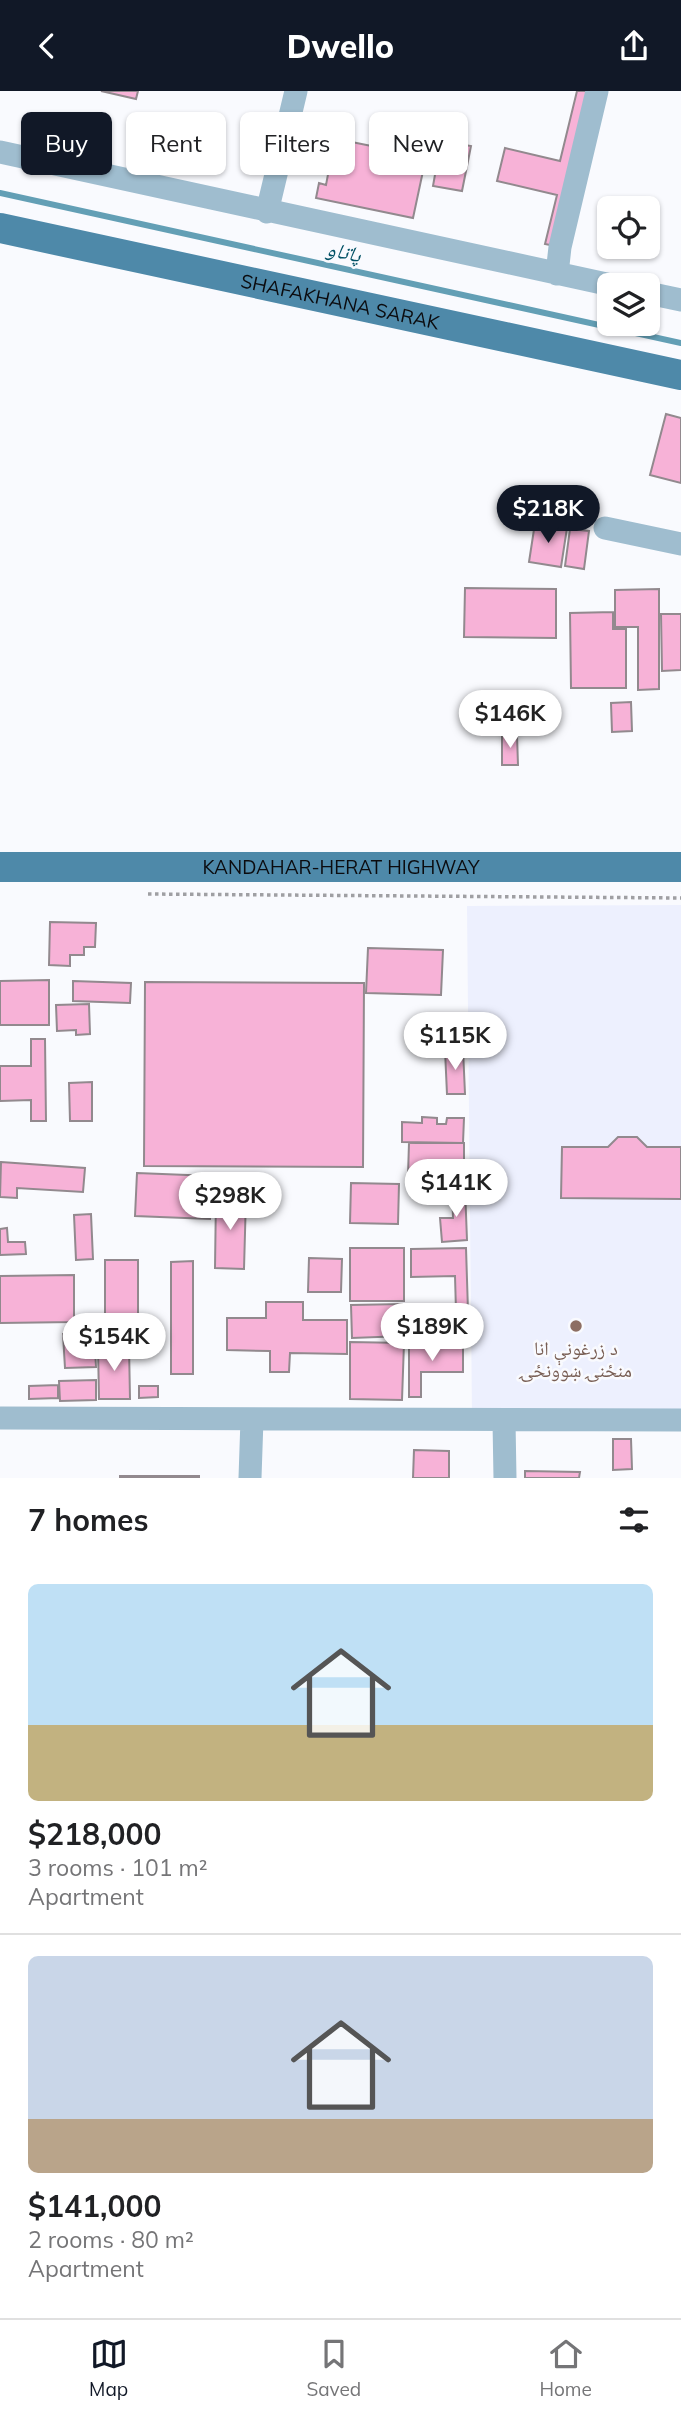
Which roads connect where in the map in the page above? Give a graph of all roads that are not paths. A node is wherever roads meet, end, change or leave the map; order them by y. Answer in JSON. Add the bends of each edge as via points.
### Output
{"nodes":[{"id":1,"x":296,"y":91,"type":"edge"},
{"id":2,"x":597,"y":91,"type":"edge"},
{"id":3,"x":0,"y":152,"type":"edge"},
{"id":4,"x":268,"y":212,"type":"junction"},
{"id":5,"x":0,"y":229,"type":"edge"},
{"id":6,"x":557,"y":274,"type":"junction"},
{"id":7,"x":597,"y":282,"type":"edge"},
{"id":8,"x":660,"y":296,"type":"edge"},
{"id":9,"x":681,"y":300,"type":"edge"},
{"id":10,"x":681,"y":375,"type":"edge"},
{"id":11,"x":605,"y":527,"type":"dead end"},
{"id":12,"x":681,"y":544,"type":"edge"},
{"id":13,"x":0,"y":867,"type":"edge"},
{"id":14,"x":681,"y":867,"type":"edge"},
{"id":15,"x":0,"y":1418,"type":"edge"},
{"id":16,"x":252,"y":1419,"type":"junction"},
{"id":17,"x":681,"y":1420,"type":"edge"},
{"id":18,"x":504,"y":1421,"type":"junction"},
{"id":19,"x":250,"y":1478,"type":"edge"},
{"id":20,"x":505,"y":1478,"type":"edge"}],
"edges":[{"from":1,"to":4,"type":"street"},
{"from":2,"to":6,"type":"street"},
{"from":3,"to":4,"type":"street"},
{"from":4,"to":6,"type":"street"},
{"from":5,"to":10,"type":"main road","name":"SHAFAKHANA SARAK"},
{"from":6,"to":7,"type":"street"},
{"from":8,"to":9,"type":"street"},
{"from":11,"to":12,"type":"street"},
{"from":13,"to":14,"type":"main road","name":"KANDAHAR-HERAT HIGHWAY"},
{"from":15,"to":16,"type":"street"},
{"from":16,"to":18,"type":"street"},
{"from":16,"to":19,"type":"street"},
{"from":17,"to":18,"type":"street"},
{"from":18,"to":20,"type":"street"}]}
